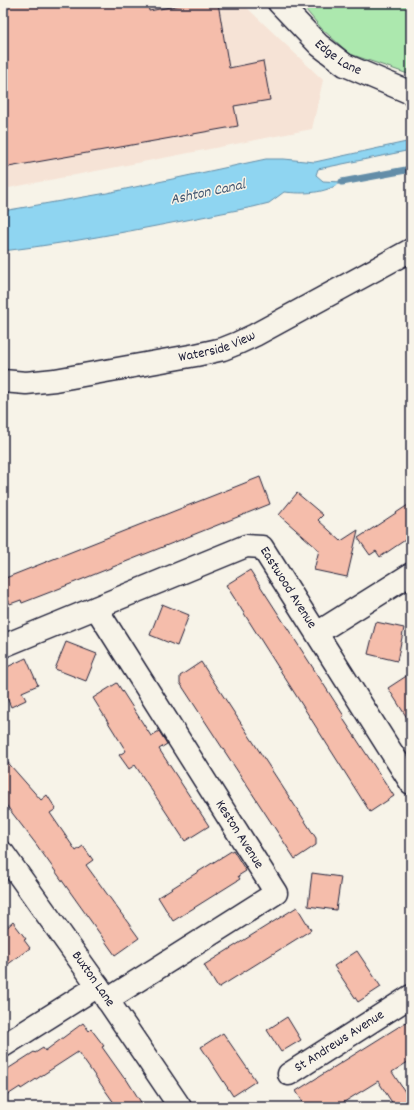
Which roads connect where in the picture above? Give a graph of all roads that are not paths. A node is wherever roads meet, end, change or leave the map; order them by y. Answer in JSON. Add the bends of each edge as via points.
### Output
{"nodes":[{"id":1,"x":279,"y":3,"type":"edge"},
{"id":2,"x":411,"y":93,"type":"edge"},
{"id":3,"x":411,"y":250,"type":"edge"},
{"id":4,"x":3,"y":380,"type":"edge"},
{"id":5,"x":411,"y":574,"type":"edge"},
{"id":6,"x":96,"y":608,"type":"junction"},
{"id":7,"x":317,"y":633,"type":"junction"},
{"id":8,"x":3,"y":646,"type":"edge"},
{"id":9,"x":411,"y":782,"type":"edge"},
{"id":10,"x":4,"y":854,"type":"edge"},
{"id":11,"x":103,"y":993,"type":"junction"},
{"id":12,"x":411,"y":996,"type":"edge"},
{"id":13,"x":3,"y":1046,"type":"edge"},
{"id":14,"x":288,"y":1074,"type":"dead end"},
{"id":15,"x":180,"y":1107,"type":"edge"}],
"edges":[{"from":1,"to":2,"type":"street","name":"Edge Lane","via":[[320,45],[345,65]]},
{"from":3,"to":4,"type":"street","name":"Waterside View","via":[[249,338],[223,349],[55,380],[26,383]]},
{"from":5,"to":7,"type":"street"},
{"from":6,"to":7,"type":"street","name":"Eastwood Avenue","via":[[246,546],[262,547]]},
{"from":6,"to":8,"type":"street","name":"Eastwood Avenue"},
{"from":6,"to":11,"type":"street","name":"Keston Avenue","via":[[276,893]]},
{"from":7,"to":9,"type":"street","name":"Eastwood Avenue"},
{"from":10,"to":11,"type":"street","name":"Buxton Lane"},
{"from":11,"to":13,"type":"street"},
{"from":11,"to":15,"type":"street","name":"Buxton Lane"},
{"from":12,"to":14,"type":"street","name":"St Andrews Avenue"}]}
